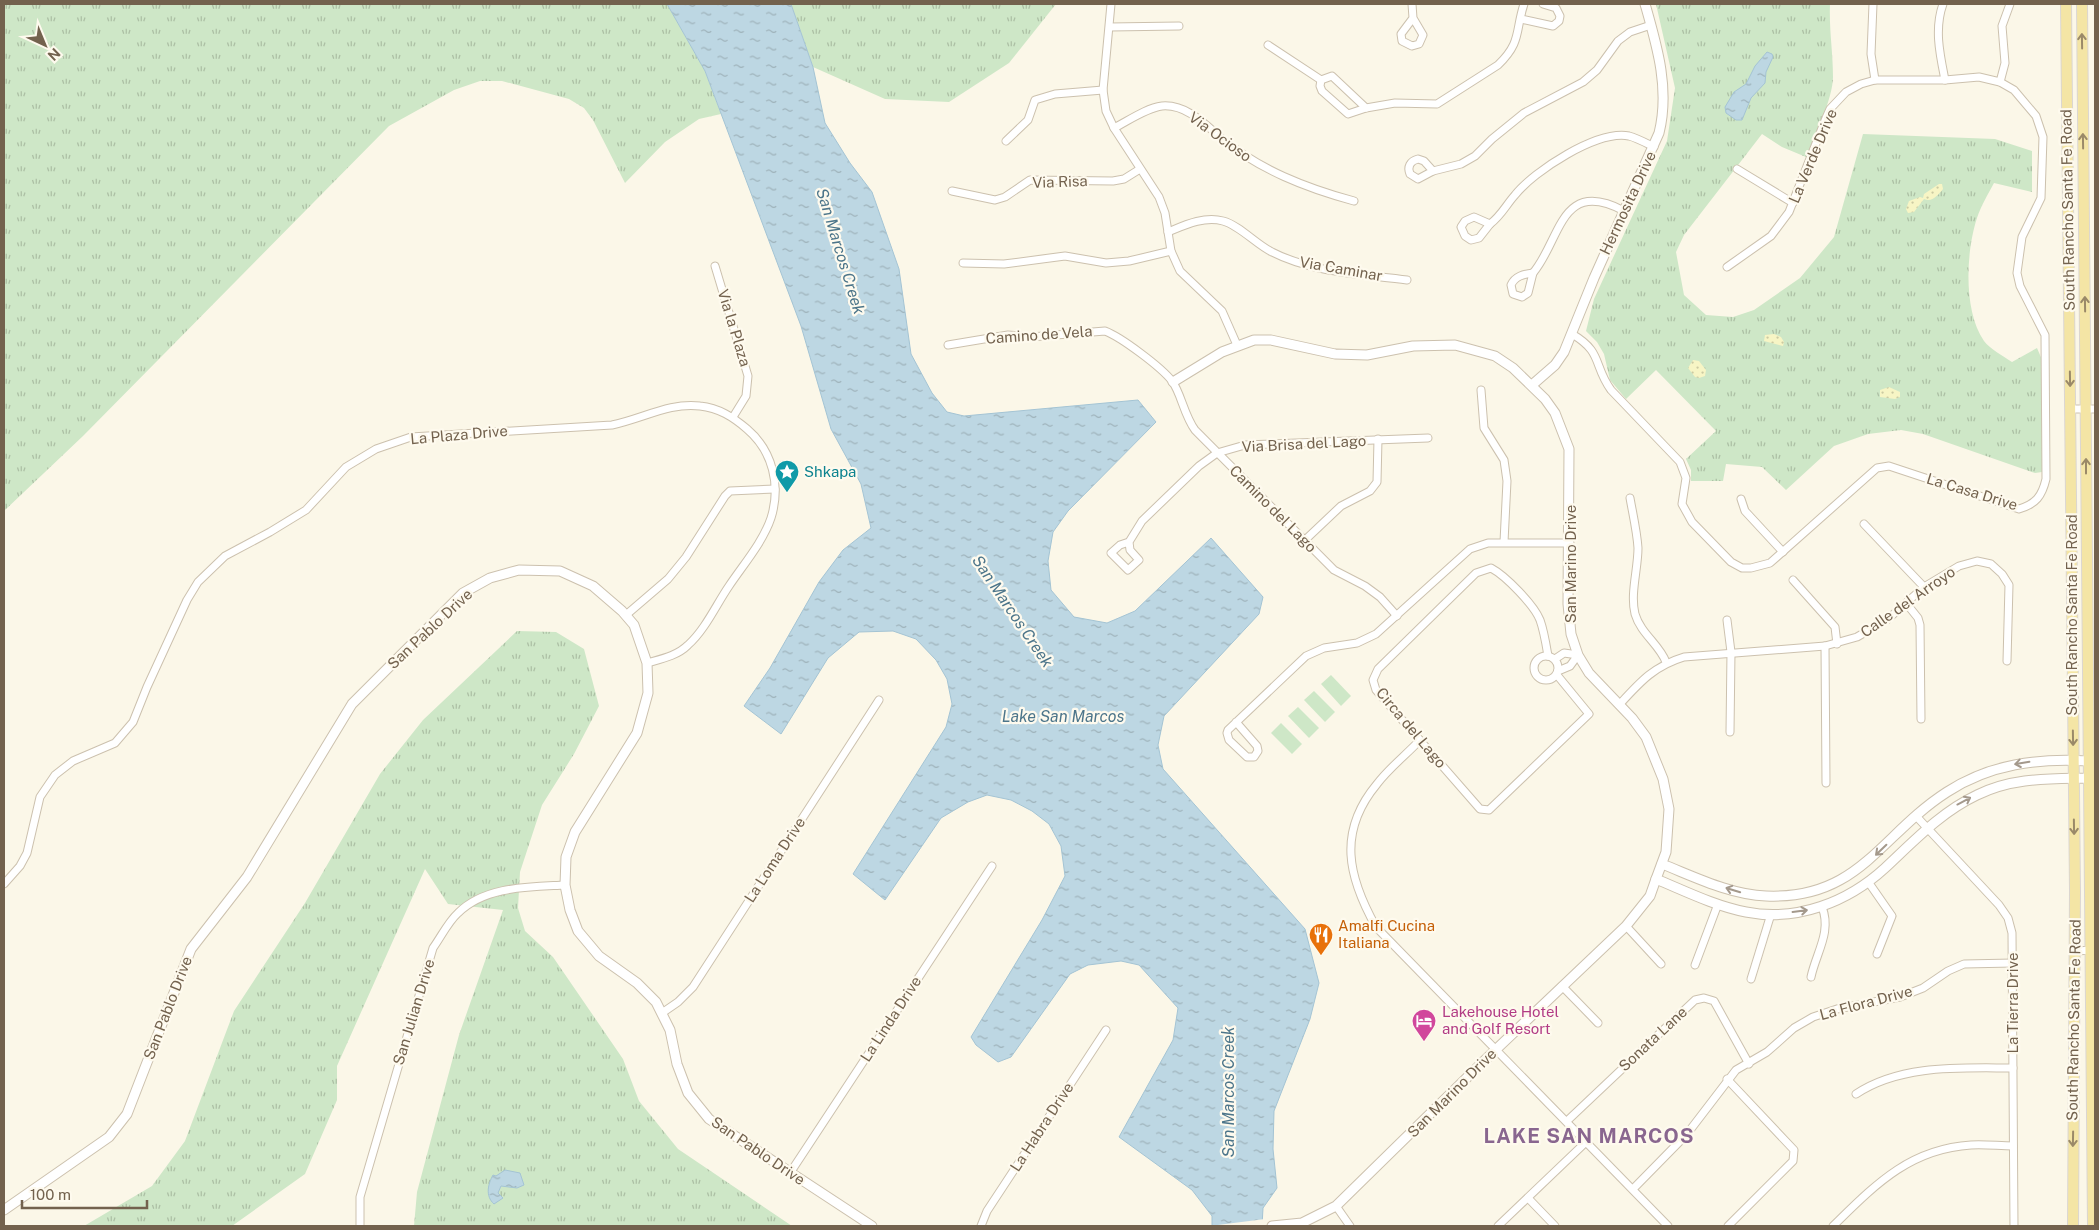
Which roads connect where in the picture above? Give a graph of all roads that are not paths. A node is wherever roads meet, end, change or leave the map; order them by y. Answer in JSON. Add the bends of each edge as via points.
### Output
{"nodes":[{"id":1,"x":1111,"y":4,"type":"edge"},
{"id":2,"x":1412,"y":4,"type":"edge"},
{"id":3,"x":1524,"y":4,"type":"edge"},
{"id":4,"x":1543,"y":4,"type":"edge"},
{"id":5,"x":1645,"y":4,"type":"edge"},
{"id":6,"x":1873,"y":4,"type":"edge"},
{"id":7,"x":1943,"y":4,"type":"edge"},
{"id":8,"x":2010,"y":4,"type":"edge"},
{"id":9,"x":2066,"y":4,"type":"edge"},
{"id":10,"x":2082,"y":4,"type":"edge"},
{"id":11,"x":1413,"y":18,"type":"dead end"},
{"id":12,"x":1521,"y":18,"type":"junction"},
{"id":13,"x":1651,"y":25,"type":"junction"},
{"id":14,"x":1179,"y":26,"type":"dead end"},
{"id":15,"x":1110,"y":27,"type":"junction"},
{"id":16,"x":1268,"y":45,"type":"dead end"},
{"id":17,"x":1321,"y":80,"type":"junction"},
{"id":18,"x":1875,"y":80,"type":"junction"},
{"id":19,"x":1945,"y":80,"type":"junction"},
{"id":20,"x":2000,"y":82,"type":"junction"},
{"id":21,"x":1103,"y":90,"type":"junction"},
{"id":22,"x":1366,"y":108,"type":"junction"},
{"id":23,"x":1114,"y":128,"type":"junction"},
{"id":24,"x":1006,"y":141,"type":"dead end"},
{"id":25,"x":1654,"y":147,"type":"junction"},
{"id":26,"x":1140,"y":169,"type":"junction"},
{"id":27,"x":1737,"y":169,"type":"dead end"},
{"id":28,"x":1433,"y":171,"type":"dead end"},
{"id":29,"x":952,"y":191,"type":"dead end"},
{"id":30,"x":1354,"y":201,"type":"dead end"},
{"id":31,"x":1793,"y":203,"type":"junction"},
{"id":32,"x":1624,"y":211,"type":"junction"},
{"id":33,"x":1490,"y":224,"type":"dead end"},
{"id":34,"x":1168,"y":232,"type":"junction"},
{"id":35,"x":1172,"y":251,"type":"junction"},
{"id":36,"x":963,"y":263,"type":"dead end"},
{"id":37,"x":715,"y":266,"type":"dead end"},
{"id":38,"x":1727,"y":267,"type":"dead end"},
{"id":39,"x":1533,"y":273,"type":"dead end"},
{"id":40,"x":1407,"y":280,"type":"dead end"},
{"id":41,"x":1572,"y":334,"type":"junction"},
{"id":42,"x":948,"y":345,"type":"dead end"},
{"id":43,"x":1237,"y":345,"type":"junction"},
{"id":44,"x":1173,"y":382,"type":"junction"},
{"id":45,"x":1532,"y":385,"type":"junction"},
{"id":46,"x":1481,"y":390,"type":"dead end"},
{"id":47,"x":2071,"y":409,"type":"junction"},
{"id":48,"x":2091,"y":409,"type":"edge"},
{"id":49,"x":733,"y":416,"type":"junction"},
{"id":50,"x":1428,"y":438,"type":"dead end"},
{"id":51,"x":1378,"y":439,"type":"junction"},
{"id":52,"x":1217,"y":453,"type":"junction"},
{"id":53,"x":775,"y":488,"type":"junction"},
{"id":54,"x":1630,"y":498,"type":"dead end"},
{"id":55,"x":1741,"y":499,"type":"dead end"},
{"id":56,"x":1864,"y":524,"type":"dead end"},
{"id":57,"x":1304,"y":541,"type":"junction"},
{"id":58,"x":1128,"y":542,"type":"dead end"},
{"id":59,"x":1504,"y":542,"type":"junction"},
{"id":60,"x":1570,"y":543,"type":"junction"},
{"id":61,"x":1783,"y":552,"type":"junction"},
{"id":62,"x":1793,"y":580,"type":"dead end"},
{"id":63,"x":1924,"y":587,"type":"junction"},
{"id":64,"x":1906,"y":602,"type":"junction"},
{"id":65,"x":626,"y":615,"type":"junction"},
{"id":66,"x":1397,"y":616,"type":"junction"},
{"id":67,"x":1727,"y":620,"type":"dead end"},
{"id":68,"x":1838,"y":644,"type":"junction"},
{"id":69,"x":1824,"y":646,"type":"junction"},
{"id":70,"x":1731,"y":652,"type":"junction"},
{"id":71,"x":1578,"y":655,"type":"junction"},
{"id":72,"x":1548,"y":656,"type":"junction"},
{"id":73,"x":1555,"y":659,"type":"junction"},
{"id":74,"x":1666,"y":662,"type":"junction"},
{"id":75,"x":2007,"y":662,"type":"dead end"},
{"id":76,"x":647,"y":663,"type":"junction"},
{"id":77,"x":1557,"y":673,"type":"junction"},
{"id":78,"x":879,"y":700,"type":"dead end"},
{"id":79,"x":1619,"y":705,"type":"junction"},
{"id":80,"x":1921,"y":719,"type":"dead end"},
{"id":81,"x":1236,"y":722,"type":"junction"},
{"id":82,"x":1730,"y":732,"type":"dead end"},
{"id":83,"x":1420,"y":740,"type":"junction"},
{"id":84,"x":2074,"y":760,"type":"junction"},
{"id":85,"x":2088,"y":761,"type":"junction"},
{"id":86,"x":2074,"y":778,"type":"junction"},
{"id":87,"x":2089,"y":778,"type":"junction"},
{"id":88,"x":1826,"y":783,"type":"dead end"},
{"id":89,"x":1916,"y":816,"type":"junction"},
{"id":90,"x":1928,"y":828,"type":"junction"},
{"id":91,"x":1662,"y":864,"type":"junction"},
{"id":92,"x":992,"y":866,"type":"dead end"},
{"id":93,"x":1656,"y":879,"type":"junction"},
{"id":94,"x":1869,"y":883,"type":"junction"},
{"id":95,"x":4,"y":884,"type":"edge"},
{"id":96,"x":565,"y":885,"type":"junction"},
{"id":97,"x":1718,"y":904,"type":"junction"},
{"id":98,"x":1822,"y":907,"type":"junction"},
{"id":99,"x":1772,"y":914,"type":"junction"},
{"id":100,"x":1626,"y":926,"type":"junction"},
{"id":101,"x":2075,"y":950,"type":"junction"},
{"id":102,"x":2093,"y":950,"type":"edge"},
{"id":103,"x":1877,"y":954,"type":"dead end"},
{"id":104,"x":2013,"y":962,"type":"junction"},
{"id":105,"x":1661,"y":964,"type":"dead end"},
{"id":106,"x":1695,"y":965,"type":"dead end"},
{"id":107,"x":1811,"y":977,"type":"dead end"},
{"id":108,"x":1751,"y":979,"type":"dead end"},
{"id":109,"x":1562,"y":986,"type":"junction"},
{"id":110,"x":662,"y":1013,"type":"junction"},
{"id":111,"x":1598,"y":1023,"type":"dead end"},
{"id":112,"x":1106,"y":1030,"type":"dead end"},
{"id":113,"x":1495,"y":1050,"type":"junction"},
{"id":114,"x":1749,"y":1064,"type":"junction"},
{"id":115,"x":2013,"y":1068,"type":"junction"},
{"id":116,"x":1728,"y":1079,"type":"junction"},
{"id":117,"x":1856,"y":1094,"type":"dead end"},
{"id":118,"x":1567,"y":1121,"type":"junction"},
{"id":119,"x":1586,"y":1142,"type":"junction"},
{"id":120,"x":2013,"y":1146,"type":"junction"},
{"id":121,"x":790,"y":1173,"type":"junction"},
{"id":122,"x":1633,"y":1189,"type":"junction"},
{"id":123,"x":1528,"y":1198,"type":"junction"},
{"id":124,"x":1336,"y":1206,"type":"junction"},
{"id":125,"x":4,"y":1210,"type":"edge"},
{"id":126,"x":2094,"y":1221,"type":"edge"},
{"id":127,"x":360,"y":1226,"type":"edge"},
{"id":128,"x":872,"y":1226,"type":"edge"},
{"id":129,"x":981,"y":1226,"type":"edge"},
{"id":130,"x":1272,"y":1226,"type":"edge"},
{"id":131,"x":1350,"y":1226,"type":"edge"},
{"id":132,"x":1498,"y":1226,"type":"edge"},
{"id":133,"x":1555,"y":1226,"type":"edge"},
{"id":134,"x":1668,"y":1226,"type":"edge"},
{"id":135,"x":1728,"y":1226,"type":"edge"},
{"id":136,"x":1833,"y":1226,"type":"edge"},
{"id":137,"x":2014,"y":1226,"type":"edge"},
{"id":138,"x":2073,"y":1226,"type":"edge"}],
"edges":[{"from":1,"to":15,"type":"street"},
{"from":2,"to":11,"type":"street"},
{"from":3,"to":12,"type":"street"},
{"from":4,"to":12,"type":"street","via":[[1556,8],[1560,16],[1553,26]]},
{"from":5,"to":13,"type":"street","name":"Hermosita Drive"},
{"from":6,"to":18,"type":"street","via":[[1871,54]]},
{"from":7,"to":19,"type":"street","via":[[1938,31]]},
{"from":8,"to":20,"type":"street","via":[[2002,26],[2005,64]]},
{"from":9,"to":47,"type":"main road","name":"South Rancho Santa Fe Road","one_way":true},
{"from":48,"to":10,"type":"main road","name":"South Rancho Santa Fe Road","one_way":true},
{"from":12,"to":22,"type":"street","via":[[1514,47],[1505,58],[1444,101]]},
{"from":13,"to":25,"type":"street","name":"Hermosita Drive","via":[[1663,80],[1664,102],[1662,124]]},
{"from":13,"to":28,"type":"street","via":[[1630,32],[1618,41],[1597,70],[1583,82],[1524,113],[1475,156],[1461,164]]},
{"from":14,"to":15,"type":"street"},
{"from":15,"to":21,"type":"street"},
{"from":16,"to":17,"type":"street"},
{"from":17,"to":22,"type":"street","via":[[1332,76]]},
{"from":17,"to":22,"type":"street","via":[[1322,91],[1345,112],[1351,114]]},
{"from":18,"to":19,"type":"street","name":"La Verde Drive"},
{"from":18,"to":31,"type":"street","name":"La Verde Drive","via":[[1846,92],[1830,109]]},
{"from":19,"to":20,"type":"street","name":"La Casa Drive","via":[[1979,77]]},
{"from":20,"to":61,"type":"street","name":"La Casa Drive","via":[[2014,90],[2027,104],[2036,116],[2043,137],[2041,198],[2022,237],[2017,273],[2020,286],[2045,335],[2046,480],[2043,490],[2038,500],[2019,509],[1889,466],[1877,468]]},
{"from":21,"to":23,"type":"street","via":[[1106,111]]},
{"from":21,"to":24,"type":"street","via":[[1055,94],[1035,100],[1028,120]]},
{"from":23,"to":26,"type":"street"},
{"from":23,"to":30,"type":"street","name":"Via Ocioso","via":[[1162,106],[1175,107],[1195,115],[1243,156],[1306,188]]},
{"from":25,"to":32,"type":"street","name":"Hermosita Drive"},
{"from":25,"to":33,"type":"street","via":[[1628,136],[1605,139],[1574,150],[1532,178]]},
{"from":26,"to":29,"type":"street","name":"Via Risa","via":[[1124,179],[1113,181],[1030,180],[995,200]]},
{"from":26,"to":34,"type":"street","via":[[1159,197]]},
{"from":27,"to":31,"type":"street"},
{"from":31,"to":38,"type":"street","name":"La Verde Drive","via":[[1771,236]]},
{"from":32,"to":39,"type":"street","via":[[1609,204],[1592,202],[1572,209],[1557,226]]},
{"from":32,"to":41,"type":"street","name":"Hermosita Drive"},
{"from":34,"to":35,"type":"street"},
{"from":34,"to":40,"type":"street","name":"Via Caminar","via":[[1197,220],[1224,221],[1271,252],[1300,263]]},
{"from":35,"to":36,"type":"street","via":[[1106,263],[1066,256],[1004,264]]},
{"from":35,"to":43,"type":"street","via":[[1184,276],[1222,310]]},
{"from":37,"to":49,"type":"street","name":"Via la Plaza","via":[[748,376],[746,396]]},
{"from":41,"to":45,"type":"street","name":"Hermosita Drive","via":[[1555,365]]},
{"from":41,"to":61,"type":"street","name":"La Casa Drive","via":[[1592,349],[1611,390],[1680,462],[1686,478],[1682,498],[1685,512],[1731,562],[1742,568],[1760,567]]},
{"from":42,"to":44,"type":"street","name":"Camino de Vela","via":[[1008,334],[1031,338],[1105,331],[1116,335]]},
{"from":43,"to":44,"type":"street","name":"San Marino Drive"},
{"from":43,"to":45,"type":"street","name":"San Marino Drive","via":[[1271,340],[1314,351],[1367,355],[1413,346],[1455,345],[1496,356]]},
{"from":44,"to":52,"type":"street","name":"Camino del Lago","via":[[1187,419]]},
{"from":45,"to":60,"type":"street","name":"San Marino Drive","via":[[1555,412],[1569,449]]},
{"from":46,"to":59,"type":"street","via":[[1484,428],[1504,460],[1507,481]]},
{"from":47,"to":48,"type":"street"},
{"from":47,"to":84,"type":"main road","name":"South Rancho Santa Fe Road","one_way":true},
{"from":85,"to":48,"type":"main road","name":"South Rancho Santa Fe Road","one_way":true},
{"from":49,"to":53,"type":"street","name":"La Plaza Drive","via":[[756,436],[768,455]]},
{"from":49,"to":95,"type":"street","name":"La Plaza Drive","via":[[699,406],[671,407],[612,425],[411,438],[376,449],[346,467],[306,510],[224,556],[198,582],[133,722],[114,743],[73,761],[55,775],[40,797],[27,853]]},
{"from":50,"to":51,"type":"street","name":"Via Brisa del Lago"},
{"from":51,"to":52,"type":"street","name":"Via Brisa del Lago","via":[[1245,445]]},
{"from":51,"to":57,"type":"street","via":[[1377,482],[1374,487],[1341,506]]},
{"from":52,"to":57,"type":"street","name":"Camino del Lago"},
{"from":52,"to":58,"type":"street","name":"Via Brisa del Lago","via":[[1142,521]]},
{"from":53,"to":65,"type":"street","via":[[730,491],[668,580]]},
{"from":53,"to":76,"type":"street","name":"La Plaza Drive","via":[[771,518],[765,530],[696,636],[675,655]]},
{"from":54,"to":74,"type":"street","via":[[1638,547],[1635,614],[1642,631]]},
{"from":55,"to":61,"type":"street","via":[[1745,511]]},
{"from":56,"to":63,"type":"street"},
{"from":57,"to":66,"type":"street","name":"Camino del Lago","via":[[1334,570],[1380,597]]},
{"from":59,"to":60,"type":"street"},
{"from":59,"to":66,"type":"street","via":[[1488,543],[1461,555]]},
{"from":60,"to":71,"type":"street","name":"San Marino Drive","via":[[1568,604],[1571,634]]},
{"from":62,"to":68,"type":"street","via":[[1835,627]]},
{"from":63,"to":64,"type":"street","name":"Calle del Arroyo"},
{"from":63,"to":75,"type":"street","name":"Calle del Arroyo","via":[[1959,566],[1977,561],[1991,564],[2009,586]]},
{"from":64,"to":68,"type":"street","name":"Calle del Arroyo","via":[[1873,630]]},
{"from":64,"to":80,"type":"street","via":[[1920,625]]},
{"from":65,"to":76,"type":"street","name":"San Pablo Drive","via":[[634,625]]},
{"from":65,"to":125,"type":"street","name":"San Pablo Drive","via":[[603,592],[560,571],[519,570],[490,578],[463,593],[352,704],[246,877],[191,949],[128,1114],[109,1137]]},
{"from":66,"to":81,"type":"street","via":[[1376,634],[1357,643],[1324,648],[1306,656]]},
{"from":67,"to":70,"type":"street"},
{"from":68,"to":69,"type":"street","name":"Calle del Arroyo"},
{"from":69,"to":70,"type":"street","name":"Calle del Arroyo"},
{"from":69,"to":88,"type":"street"},
{"from":70,"to":74,"type":"street","name":"Calle del Arroyo"},
{"from":70,"to":82,"type":"street"},
{"from":71,"to":73,"type":"street","via":[[1564,654]]},
{"from":71,"to":77,"type":"street","via":[[1570,666]]},
{"from":71,"to":79,"type":"street","name":"San Marino Drive","via":[[1589,673]]},
{"from":72,"to":73,"type":"street"},
{"from":72,"to":77,"type":"street","via":[[1540,657],[1534,663],[1535,675],[1546,680]]},
{"from":72,"to":83,"type":"street","name":"Circa del Lago","via":[[1535,611],[1499,572],[1491,568],[1476,573],[1378,669],[1373,680],[1376,690]]},
{"from":73,"to":77,"type":"street","name":"Circa del Lago"},
{"from":74,"to":79,"type":"street","name":"Calle del Arroyo","via":[[1645,677]]},
{"from":76,"to":96,"type":"street","name":"San Pablo Drive","via":[[648,693],[642,721],[575,832],[566,857]]},
{"from":77,"to":83,"type":"street","name":"Circa del Lago","via":[[1589,714],[1489,810],[1480,809]]},
{"from":78,"to":110,"type":"street","name":"La Loma Drive","via":[[692,987]]},
{"from":79,"to":91,"type":"street","name":"San Marino Drive","via":[[1646,737],[1663,780],[1669,809]]},
{"from":81,"to":81,"type":"street","via":[[1258,746],[1254,756],[1247,757],[1229,740],[1227,733]]},
{"from":83,"to":113,"type":"street","via":[[1362,804],[1352,831],[1350,856],[1353,873],[1360,899],[1376,926]]},
{"from":84,"to":85,"type":"street"},
{"from":84,"to":86,"type":"main road","name":"South Rancho Santa Fe Road"},
{"from":84,"to":89,"type":"street","one_way":true,"via":[[2022,762],[1982,774],[1945,793]]},
{"from":85,"to":87,"type":"main road","name":"South Rancho Santa Fe Road"},
{"from":86,"to":87,"type":"street"},
{"from":90,"to":86,"type":"street","one_way":true,"via":[[1956,806],[1998,787],[2041,778]]},
{"from":86,"to":101,"type":"main road","name":"South Rancho Santa Fe Road","one_way":true},
{"from":87,"to":102,"type":"main road","name":"South Rancho Santa Fe Road"},
{"from":89,"to":90,"type":"street","name":"La Tierra Drive"},
{"from":89,"to":91,"type":"street","one_way":true,"via":[[1863,867],[1840,881],[1805,894],[1749,894]]},
{"from":90,"to":94,"type":"street"},
{"from":90,"to":104,"type":"street","name":"La Tierra Drive","via":[[2008,918]]},
{"from":91,"to":93,"type":"street","name":"San Marino Drive"},
{"from":92,"to":121,"type":"street","name":"La Linda Drive"},
{"from":93,"to":97,"type":"street"},
{"from":93,"to":100,"type":"street","name":"San Marino Drive","via":[[1650,896]]},
{"from":94,"to":98,"type":"street"},
{"from":94,"to":103,"type":"street","via":[[1892,916]]},
{"from":96,"to":110,"type":"street","name":"San Pablo Drive","via":[[578,931],[599,956],[644,989]]},
{"from":96,"to":127,"type":"street","name":"San Julian Drive","via":[[520,887],[473,902],[458,913],[433,948],[360,1197]]},
{"from":97,"to":99,"type":"street","via":[[1746,912]]},
{"from":97,"to":106,"type":"street"},
{"from":99,"to":98,"type":"street","one_way":true},
{"from":98,"to":107,"type":"street","via":[[1826,917],[1825,934]]},
{"from":99,"to":108,"type":"street"},
{"from":100,"to":105,"type":"street"},
{"from":100,"to":109,"type":"street","name":"San Marino Drive"},
{"from":101,"to":102,"type":"street"},
{"from":101,"to":138,"type":"main road","name":"South Rancho Santa Fe Road","one_way":true},
{"from":102,"to":126,"type":"main road","name":"South Rancho Santa Fe Road"},
{"from":104,"to":114,"type":"street","name":"La Flora Drive","via":[[1964,964],[1923,988],[1900,997],[1813,1017]]},
{"from":104,"to":115,"type":"street","name":"La Tierra Drive"},
{"from":109,"to":111,"type":"street"},
{"from":109,"to":113,"type":"street","name":"San Marino Drive"},
{"from":110,"to":121,"type":"street","name":"San Pablo Drive","via":[[688,1093],[709,1119]]},
{"from":112,"to":129,"type":"street","name":"La Habra Drive","via":[[987,1211]]},
{"from":113,"to":118,"type":"street"},
{"from":113,"to":124,"type":"street","name":"San Marino Drive"},
{"from":114,"to":116,"type":"street","name":"La Flora Drive","via":[[1736,1070]]},
{"from":114,"to":118,"type":"street","name":"Sonata Lane","via":[[1714,1001],[1695,1000]]},
{"from":115,"to":117,"type":"street","via":[[1925,1071],[1872,1084]]},
{"from":115,"to":120,"type":"street","name":"La Tierra Drive"},
{"from":116,"to":122,"type":"street","name":"La Flora Drive","via":[[1687,1134]]},
{"from":116,"to":135,"type":"street","via":[[1794,1150],[1794,1161]]},
{"from":118,"to":119,"type":"street"},
{"from":119,"to":122,"type":"street"},
{"from":119,"to":123,"type":"street"},
{"from":120,"to":136,"type":"street","via":[[1971,1145],[1932,1152],[1898,1167]]},
{"from":120,"to":137,"type":"street","name":"La Tierra Drive"},
{"from":121,"to":128,"type":"street","name":"San Pablo Drive"},
{"from":122,"to":134,"type":"street"},
{"from":123,"to":132,"type":"street"},
{"from":123,"to":133,"type":"street"},
{"from":124,"to":130,"type":"street","name":"San Marino Drive","via":[[1302,1222]]},
{"from":124,"to":131,"type":"street"}]}
